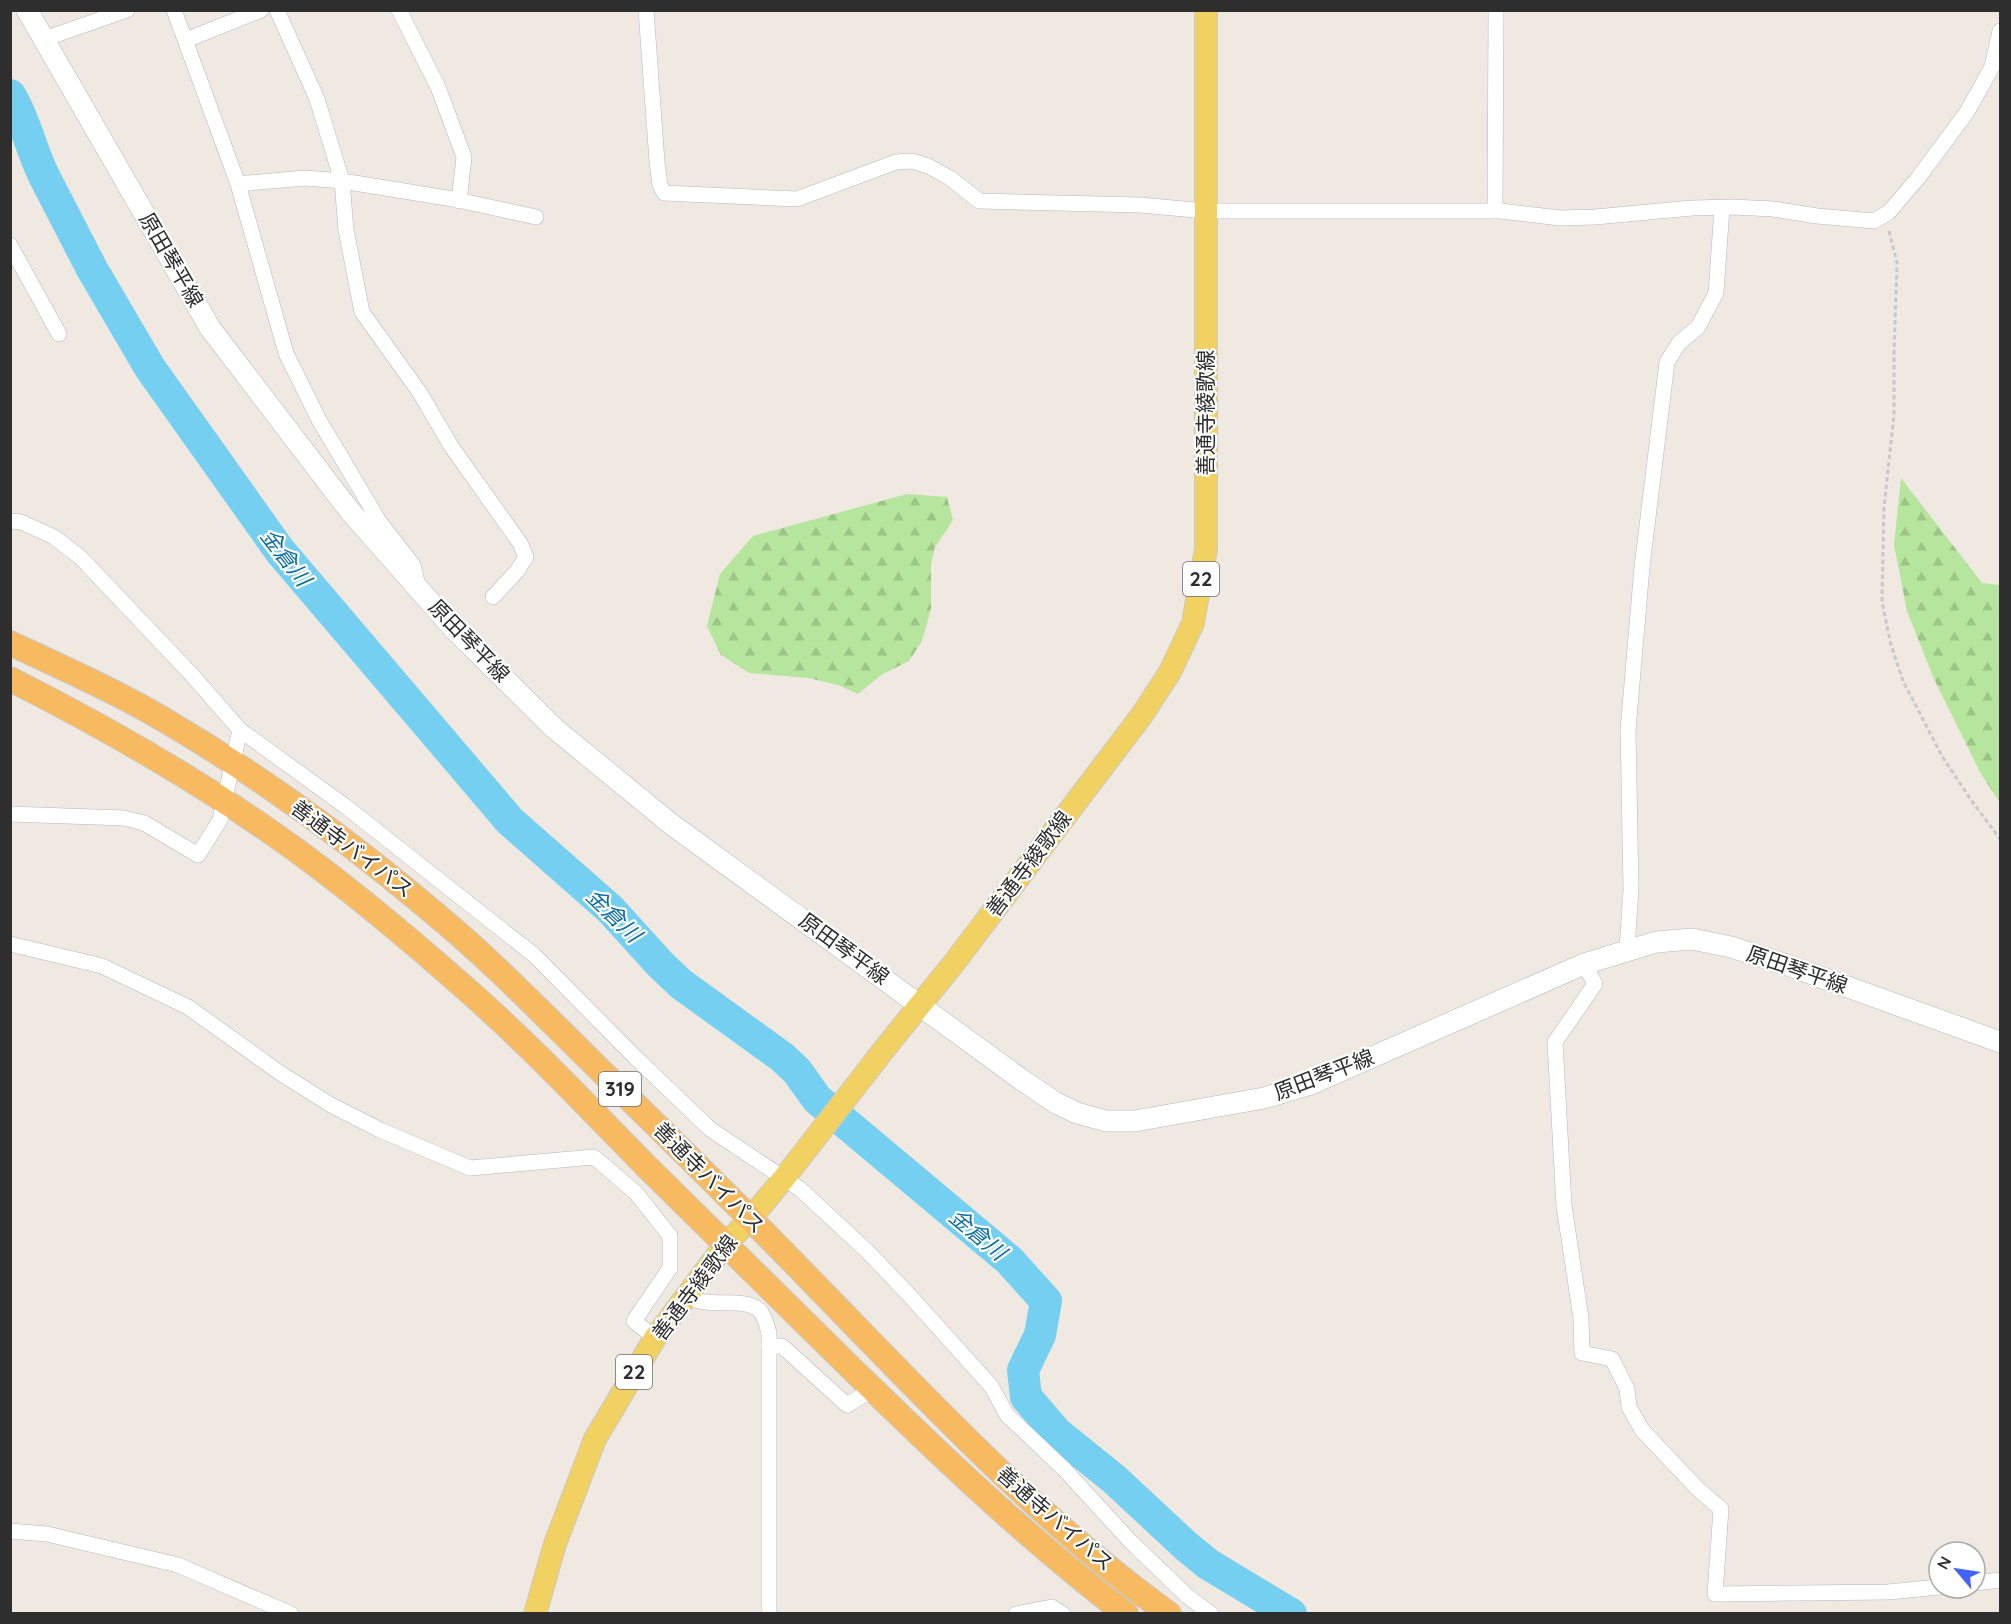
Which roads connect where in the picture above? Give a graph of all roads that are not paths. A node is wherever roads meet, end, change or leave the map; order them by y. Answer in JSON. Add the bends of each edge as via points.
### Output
{"nodes":[{"id":1,"x":27,"y":10,"type":"edge"},
{"id":2,"x":126,"y":10,"type":"edge"},
{"id":3,"x":174,"y":10,"type":"edge"},
{"id":4,"x":261,"y":10,"type":"edge"},
{"id":5,"x":277,"y":10,"type":"edge"},
{"id":6,"x":399,"y":10,"type":"edge"},
{"id":7,"x":646,"y":10,"type":"edge"},
{"id":8,"x":1206,"y":10,"type":"edge"},
{"id":9,"x":1496,"y":10,"type":"edge"},
{"id":10,"x":2001,"y":31,"type":"edge"},
{"id":11,"x":44,"y":39,"type":"junction"},
{"id":12,"x":186,"y":40,"type":"junction"},
{"id":13,"x":342,"y":181,"type":"junction"},
{"id":14,"x":238,"y":184,"type":"junction"},
{"id":15,"x":459,"y":201,"type":"junction"},
{"id":16,"x":1722,"y":208,"type":"junction"},
{"id":17,"x":1206,"y":211,"type":"junction"},
{"id":18,"x":1495,"y":211,"type":"junction"},
{"id":19,"x":536,"y":217,"type":"dead end"},
{"id":20,"x":10,"y":246,"type":"edge"},
{"id":21,"x":59,"y":334,"type":"dead end"},
{"id":22,"x":10,"y":521,"type":"edge"},
{"id":23,"x":418,"y":586,"type":"junction"},
{"id":24,"x":494,"y":597,"type":"dead end"},
{"id":25,"x":10,"y":643,"type":"edge"},
{"id":26,"x":10,"y":680,"type":"edge"},
{"id":27,"x":240,"y":730,"type":"junction"},
{"id":28,"x":232,"y":763,"type":"junction"},
{"id":29,"x":224,"y":801,"type":"junction"},
{"id":30,"x":10,"y":814,"type":"edge"},
{"id":31,"x":10,"y":944,"type":"edge"},
{"id":32,"x":1627,"y":949,"type":"junction"},
{"id":33,"x":1584,"y":964,"type":"junction"},
{"id":34,"x":920,"y":1005,"type":"junction"},
{"id":35,"x":2001,"y":1042,"type":"edge"},
{"id":36,"x":790,"y":1172,"type":"junction"},
{"id":37,"x":751,"y":1218,"type":"junction"},
{"id":38,"x":725,"y":1245,"type":"junction"},
{"id":39,"x":687,"y":1296,"type":"junction"},
{"id":40,"x":655,"y":1338,"type":"junction"},
{"id":41,"x":769,"y":1346,"type":"junction"},
{"id":42,"x":873,"y":1389,"type":"junction"},
{"id":43,"x":10,"y":1531,"type":"edge"},
{"id":44,"x":1927,"y":1588,"type":"edge"},
{"id":45,"x":291,"y":1614,"type":"edge"},
{"id":46,"x":536,"y":1614,"type":"edge"},
{"id":47,"x":769,"y":1614,"type":"edge"},
{"id":48,"x":1016,"y":1614,"type":"edge"},
{"id":49,"x":1063,"y":1614,"type":"edge"},
{"id":50,"x":1126,"y":1614,"type":"edge"},
{"id":51,"x":1169,"y":1614,"type":"edge"},
{"id":52,"x":1211,"y":1614,"type":"edge"}],
"edges":[{"from":1,"to":11,"type":"main road","name":"原田琴平線"},
{"from":2,"to":11,"type":"street"},
{"from":3,"to":12,"type":"street"},
{"from":4,"to":12,"type":"street"},
{"from":5,"to":13,"type":"street","via":[[317,99]]},
{"from":6,"to":15,"type":"street","via":[[438,87],[464,157]]},
{"from":7,"to":17,"type":"street","via":[[657,162],[664,193],[797,200],[896,162],[912,161],[950,178],[980,201],[1140,205]]},
{"from":8,"to":17,"type":"main road","name":"善通寺綾歌線","number":"22"},
{"from":9,"to":18,"type":"street"},
{"from":10,"to":16,"type":"street","via":[[1992,67],[1967,111],[1918,178],[1885,215],[1874,221],[1773,209]]},
{"from":11,"to":23,"type":"main road","name":"原田琴平線","via":[[210,328],[349,510]]},
{"from":12,"to":14,"type":"street"},
{"from":13,"to":14,"type":"street","via":[[304,178]]},
{"from":13,"to":15,"type":"street"},
{"from":13,"to":24,"type":"street","via":[[346,230],[362,312],[420,393],[526,557]]},
{"from":14,"to":23,"type":"street","via":[[286,353],[319,420],[379,521],[413,565]]},
{"from":15,"to":19,"type":"street"},
{"from":16,"to":18,"type":"street","via":[[1560,218]]},
{"from":16,"to":32,"type":"street","via":[[1716,293],[1698,327],[1679,343],[1667,362],[1642,567],[1628,730],[1631,889]]},
{"from":17,"to":18,"type":"street"},
{"from":17,"to":34,"type":"main road","name":"善通寺綾歌線","number":"22","via":[[1206,549],[1193,623],[1170,672],[1142,715]]},
{"from":20,"to":21,"type":"street"},
{"from":22,"to":27,"type":"street","via":[[54,537],[81,558]]},
{"from":23,"to":34,"type":"main road","name":"原田琴平線","via":[[453,628],[554,728],[671,824]]},
{"from":25,"to":28,"type":"highway","name":"善通寺バイパス","number":"319","via":[[158,716]]},
{"from":26,"to":29,"type":"highway","name":"善通寺バイパス","number":"319","via":[[133,744]]},
{"from":27,"to":28,"type":"street"},
{"from":27,"to":36,"type":"street","via":[[534,955],[710,1129]]},
{"from":28,"to":29,"type":"street"},
{"from":28,"to":37,"type":"highway","name":"善通寺バイパス","number":"319","via":[[325,827],[435,913]]},
{"from":29,"to":30,"type":"street","via":[[220,820],[198,855],[144,823],[124,818]]},
{"from":29,"to":38,"type":"highway","name":"善通寺バイパス","number":"319","via":[[341,884],[467,989]]},
{"from":31,"to":40,"type":"street","via":[[102,966],[188,1007],[331,1105],[470,1168],[594,1157],[636,1193],[670,1236],[670,1268],[634,1321]]},
{"from":32,"to":33,"type":"main road","name":"原田琴平線"},
{"from":32,"to":35,"type":"main road","name":"原田琴平線","via":[[1692,939],[1731,947]]},
{"from":33,"to":34,"type":"main road","name":"原田琴平線","via":[[1311,1083],[1264,1098],[1135,1121],[1106,1121],[1056,1103]]},
{"from":33,"to":44,"type":"street","via":[[1595,984],[1555,1042],[1564,1206],[1581,1318],[1582,1353],[1612,1359],[1627,1389],[1629,1407],[1642,1430],[1721,1509],[1715,1594]]},
{"from":34,"to":36,"type":"main road","name":"善通寺綾歌線","number":"22"},
{"from":36,"to":37,"type":"main road","name":"善通寺綾歌線","number":"22"},
{"from":36,"to":52,"type":"street","via":[[800,1189],[875,1259],[991,1386],[1007,1415],[1064,1469],[1130,1541]]},
{"from":37,"to":38,"type":"main road","name":"善通寺綾歌線","number":"22"},
{"from":37,"to":51,"type":"highway","name":"善通寺バイパス","number":"319","via":[[1030,1500]]},
{"from":38,"to":39,"type":"main road","name":"善通寺綾歌線","number":"22"},
{"from":38,"to":42,"type":"highway","name":"善通寺バイパス","number":"319"},
{"from":39,"to":40,"type":"main road","name":"善通寺綾歌線","number":"22"},
{"from":39,"to":41,"type":"street","via":[[707,1304],[752,1305],[762,1312]]},
{"from":40,"to":46,"type":"main road","name":"善通寺綾歌線","number":"22","via":[[595,1439],[555,1544]]},
{"from":41,"to":42,"type":"street","via":[[782,1346],[847,1405]]},
{"from":41,"to":47,"type":"street"},
{"from":42,"to":50,"type":"highway","name":"善通寺バイパス","number":"319","via":[[1011,1520]]},
{"from":43,"to":45,"type":"street","via":[[46,1534],[178,1565]]},
{"from":48,"to":49,"type":"street","via":[[1052,1607]]}]}
